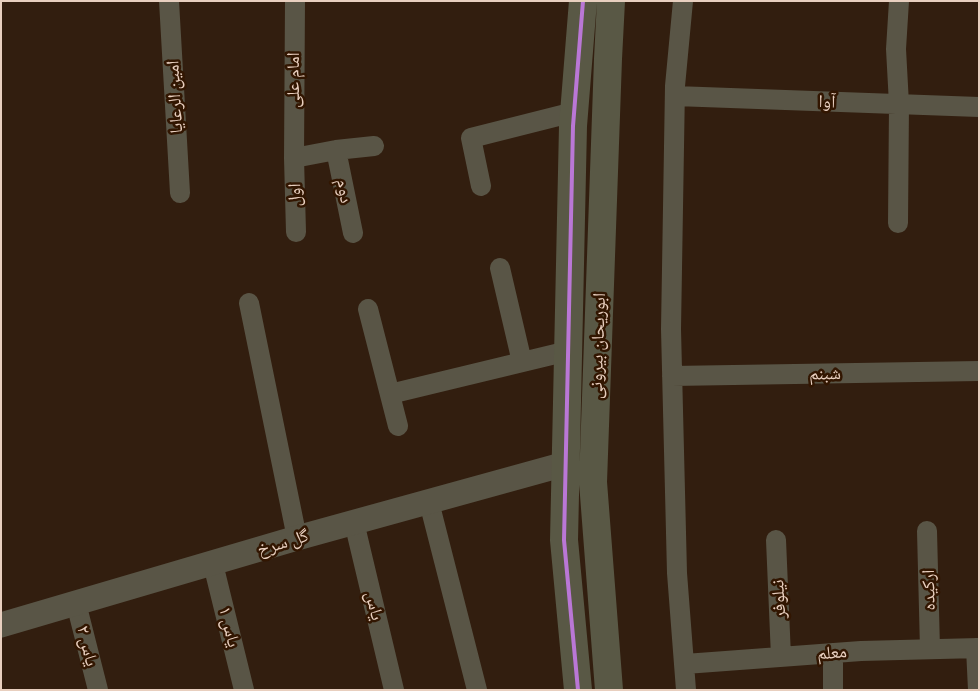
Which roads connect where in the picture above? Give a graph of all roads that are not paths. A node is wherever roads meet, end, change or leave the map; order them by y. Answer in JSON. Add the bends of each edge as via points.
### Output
{"nodes":[{"id":1,"x":169,"y":1,"type":"edge"},
{"id":2,"x":295,"y":1,"type":"edge"},
{"id":3,"x":583,"y":1,"type":"edge"},
{"id":4,"x":612,"y":1,"type":"edge"},
{"id":5,"x":683,"y":1,"type":"edge"},
{"id":6,"x":899,"y":1,"type":"edge"},
{"id":7,"x":675,"y":96,"type":"junction"},
{"id":8,"x":899,"y":104,"type":"junction"},
{"id":9,"x":979,"y":107,"type":"edge"},
{"id":10,"x":574,"y":112,"type":"junction"},
{"id":11,"x":374,"y":146,"type":"dead end"},
{"id":12,"x":336,"y":150,"type":"junction"},
{"id":13,"x":294,"y":158,"type":"junction"},
{"id":14,"x":481,"y":186,"type":"dead end"},
{"id":15,"x":180,"y":193,"type":"dead end"},
{"id":16,"x":898,"y":223,"type":"dead end"},
{"id":17,"x":296,"y":232,"type":"dead end"},
{"id":18,"x":352,"y":233,"type":"dead end"},
{"id":19,"x":500,"y":268,"type":"dead end"},
{"id":20,"x":249,"y":303,"type":"dead end"},
{"id":21,"x":368,"y":309,"type":"dead end"},
{"id":22,"x":568,"y":351,"type":"junction"},
{"id":23,"x":522,"y":362,"type":"junction"},
{"id":24,"x":979,"y":371,"type":"edge"},
{"id":25,"x":672,"y":376,"type":"junction"},
{"id":26,"x":390,"y":394,"type":"junction"},
{"id":27,"x":398,"y":426,"type":"dead end"},
{"id":28,"x":566,"y":464,"type":"junction"},
{"id":29,"x":428,"y":502,"type":"junction"},
{"id":30,"x":354,"y":522,"type":"junction"},
{"id":31,"x":927,"y":531,"type":"dead end"},
{"id":32,"x":297,"y":538,"type":"junction"},
{"id":33,"x":776,"y":540,"type":"dead end"},
{"id":34,"x":213,"y":564,"type":"junction"},
{"id":35,"x":76,"y":603,"type":"junction"},
{"id":36,"x":1,"y":625,"type":"edge"},
{"id":37,"x":978,"y":648,"type":"edge"},
{"id":38,"x":930,"y":649,"type":"junction"},
{"id":39,"x":833,"y":653,"type":"junction"},
{"id":40,"x":782,"y":657,"type":"junction"},
{"id":41,"x":685,"y":664,"type":"junction"},
{"id":42,"x":573,"y":686,"type":"edge"},
{"id":43,"x":98,"y":690,"type":"edge"},
{"id":44,"x":244,"y":690,"type":"edge"},
{"id":45,"x":394,"y":690,"type":"edge"},
{"id":46,"x":477,"y":690,"type":"edge"},
{"id":47,"x":609,"y":690,"type":"edge"},
{"id":48,"x":686,"y":690,"type":"edge"},
{"id":49,"x":833,"y":690,"type":"edge"},
{"id":50,"x":978,"y":690,"type":"edge"}],
"edges":[{"from":1,"to":15,"type":"street","name":"امین الرعایا"},
{"from":2,"to":13,"type":"street","name":"امام علی"},
{"from":3,"to":10,"type":"main road","name":"ابوریحان بیرونی"},
{"from":4,"to":47,"type":"main road","name":"ابوریحان بیرونی","via":[[593,482]]},
{"from":5,"to":7,"type":"street"},
{"from":6,"to":8,"type":"street","via":[[896,49]]},
{"from":7,"to":8,"type":"street","name":"آوا"},
{"from":7,"to":25,"type":"street"},
{"from":8,"to":9,"type":"street","name":"آوا"},
{"from":8,"to":16,"type":"street"},
{"from":10,"to":14,"type":"street","via":[[471,138]]},
{"from":10,"to":22,"type":"main road","name":"ابوریحان بیرونی"},
{"from":11,"to":12,"type":"street"},
{"from":12,"to":13,"type":"street"},
{"from":12,"to":18,"type":"street","name":"دوم"},
{"from":13,"to":17,"type":"street","name":"اول"},
{"from":19,"to":23,"type":"street"},
{"from":20,"to":32,"type":"street"},
{"from":21,"to":26,"type":"street"},
{"from":22,"to":23,"type":"street"},
{"from":22,"to":28,"type":"main road","name":"ابوریحان بیرونی"},
{"from":23,"to":26,"type":"street"},
{"from":24,"to":25,"type":"street","name":"شبنم"},
{"from":25,"to":41,"type":"street","via":[[677,572]]},
{"from":26,"to":27,"type":"street"},
{"from":28,"to":29,"type":"street","name":"گل سرخ"},
{"from":28,"to":42,"type":"main road","name":"ابوریحان بیرونی","via":[[564,540]]},
{"from":29,"to":30,"type":"street","name":"گل سرخ"},
{"from":29,"to":46,"type":"street"},
{"from":30,"to":32,"type":"street","name":"گل سرخ"},
{"from":30,"to":45,"type":"street","name":"یاس"},
{"from":31,"to":38,"type":"street","name":"ارکیده"},
{"from":32,"to":34,"type":"street","name":"گل سرخ"},
{"from":33,"to":40,"type":"street","name":"نیلوفر"},
{"from":34,"to":35,"type":"street","name":"گل سرخ"},
{"from":34,"to":44,"type":"street","name":"یاس ۱"},
{"from":35,"to":36,"type":"street","name":"گل سرخ"},
{"from":35,"to":43,"type":"street","name":"یاس ۲"},
{"from":37,"to":38,"type":"street","name":"معلم"},
{"from":37,"to":50,"type":"street"},
{"from":38,"to":39,"type":"street","name":"معلم"},
{"from":39,"to":40,"type":"street","name":"معلم"},
{"from":39,"to":49,"type":"street"},
{"from":40,"to":41,"type":"street","name":"معلم"},
{"from":41,"to":48,"type":"street"}]}
